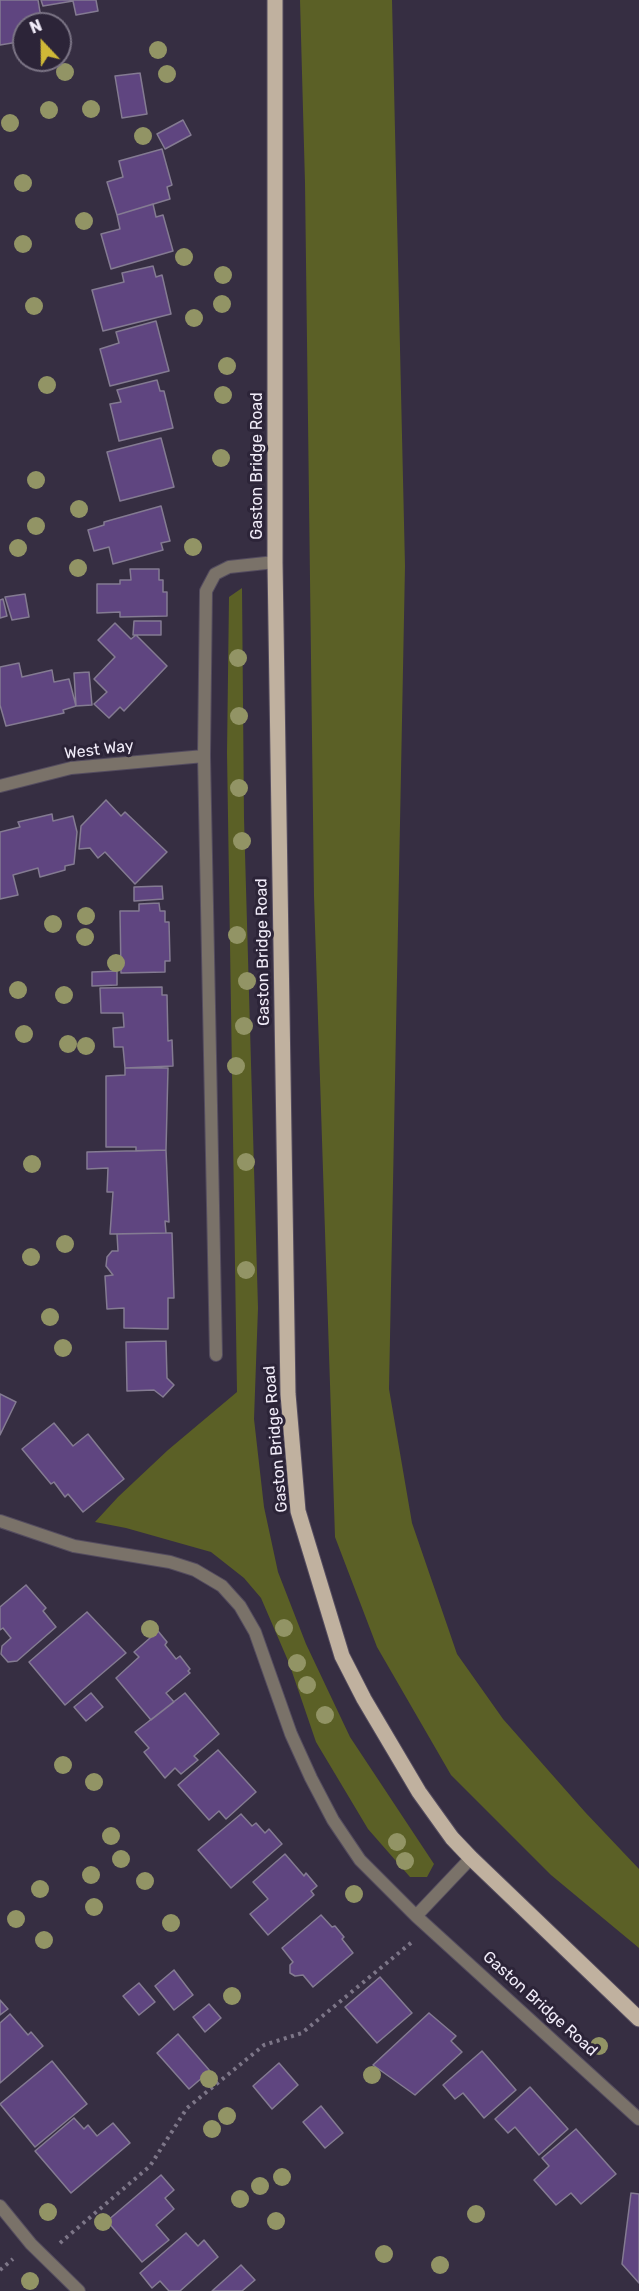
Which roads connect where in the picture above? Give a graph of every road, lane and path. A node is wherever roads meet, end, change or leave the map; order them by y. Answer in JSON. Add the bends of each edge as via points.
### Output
{"nodes":[{"id":1,"x":275,"y":0,"type":"edge"},
{"id":2,"x":275,"y":562,"type":"junction"},
{"id":3,"x":204,"y":756,"type":"junction"},
{"id":4,"x":0,"y":786,"type":"edge"},
{"id":5,"x":216,"y":1355,"type":"dead end"},
{"id":6,"x":0,"y":1521,"type":"edge"},
{"id":7,"x":471,"y":1858,"type":"junction"},
{"id":8,"x":416,"y":1916,"type":"junction"},
{"id":9,"x":429,"y":1928,"type":"junction"},
{"id":10,"x":639,"y":2019,"type":"edge"},
{"id":11,"x":639,"y":2120,"type":"edge"},
{"id":12,"x":0,"y":2206,"type":"edge"},
{"id":13,"x":44,"y":2257,"type":"junction"},
{"id":14,"x":79,"y":2291,"type":"edge"}],
"edges":[{"from":1,"to":2,"type":"main road","name":"Gaston Bridge Road"},
{"from":2,"to":3,"type":"street","via":[[229,567],[215,574],[206,591]]},
{"from":2,"to":7,"type":"main road","name":"Gaston Bridge Road","via":[[288,1394],[298,1511],[342,1656],[419,1792]]},
{"from":3,"to":4,"type":"street","name":"West Way","via":[[71,768]]},
{"from":3,"to":5,"type":"street"},
{"from":6,"to":8,"type":"street","name":"Gaston Bridge Road","via":[[74,1546],[170,1562],[195,1570],[222,1586],[255,1632],[291,1734],[333,1820],[360,1860]]},
{"from":7,"to":8,"type":"street"},
{"from":7,"to":10,"type":"main road","name":"Gaston Bridge Road"},
{"from":8,"to":9,"type":"street","name":"Gaston Bridge Road"},
{"from":9,"to":11,"type":"street","name":"Gaston Bridge Road"},
{"from":9,"to":13,"type":"path","via":[[302,2033],[264,2045],[187,2108],[150,2166]]},
{"from":12,"to":13,"type":"street"},
{"from":13,"to":14,"type":"street"}]}
